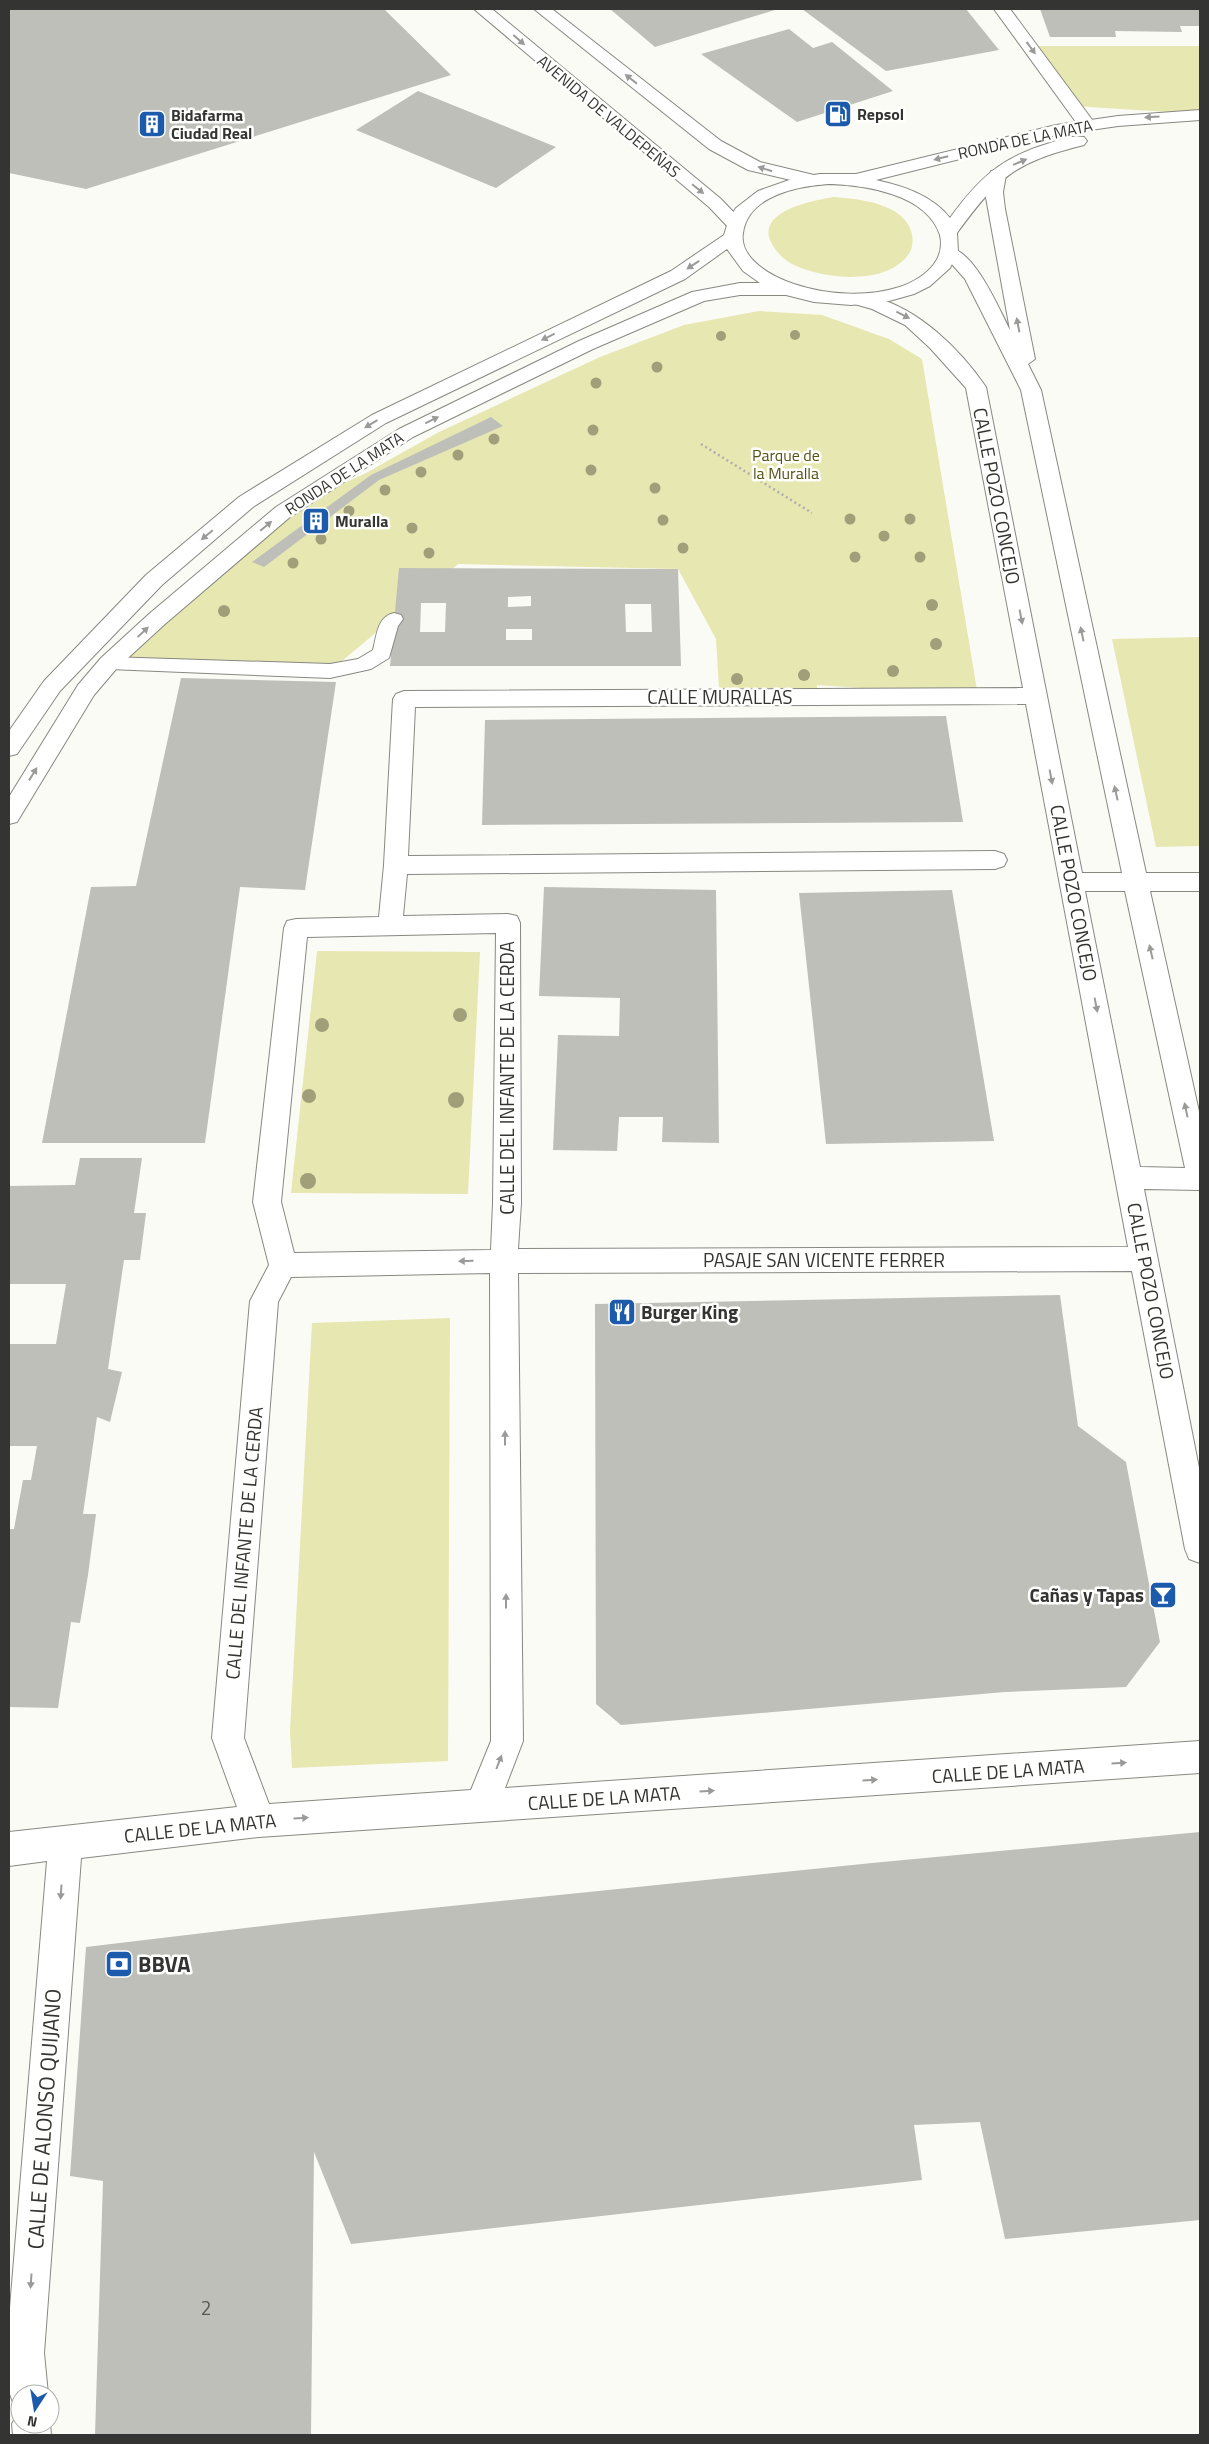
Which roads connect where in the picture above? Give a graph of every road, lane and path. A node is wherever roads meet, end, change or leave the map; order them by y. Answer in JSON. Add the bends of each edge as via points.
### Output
{"nodes":[{"id":1,"x":482,"y":9,"type":"edge"},
{"id":2,"x":542,"y":9,"type":"edge"},
{"id":3,"x":1002,"y":9,"type":"edge"},
{"id":4,"x":1200,"y":114,"type":"edge"},
{"id":5,"x":1087,"y":125,"type":"junction"},
{"id":6,"x":1200,"y":128,"type":"edge"},
{"id":7,"x":997,"y":175,"type":"junction"},
{"id":8,"x":812,"y":180,"type":"junction"},
{"id":9,"x":852,"y":180,"type":"junction"},
{"id":10,"x":734,"y":230,"type":"junction"},
{"id":11,"x":949,"y":242,"type":"junction"},
{"id":12,"x":788,"y":289,"type":"junction"},
{"id":13,"x":858,"y":299,"type":"junction"},
{"id":14,"x":1031,"y":390,"type":"junction"},
{"id":15,"x":701,"y":444,"type":"dead end"},
{"id":16,"x":812,"y":513,"type":"dead end"},
{"id":17,"x":394,"y":619,"type":"dead end"},
{"id":18,"x":109,"y":663,"type":"junction"},
{"id":19,"x":1036,"y":696,"type":"junction"},
{"id":20,"x":9,"y":748,"type":"edge"},
{"id":21,"x":9,"y":816,"type":"edge"},
{"id":22,"x":995,"y":860,"type":"dead end"},
{"id":23,"x":396,"y":865,"type":"junction"},
{"id":24,"x":1072,"y":882,"type":"junction"},
{"id":25,"x":1200,"y":882,"type":"edge"},
{"id":26,"x":1136,"y":883,"type":"junction"},
{"id":27,"x":390,"y":926,"type":"junction"},
{"id":28,"x":1200,"y":1175,"type":"edge"},
{"id":29,"x":1129,"y":1178,"type":"junction"},
{"id":30,"x":1200,"y":1179,"type":"edge"},
{"id":31,"x":1144,"y":1259,"type":"junction"},
{"id":32,"x":504,"y":1261,"type":"junction"},
{"id":33,"x":283,"y":1264,"type":"junction"},
{"id":34,"x":1200,"y":1549,"type":"edge"},
{"id":35,"x":1200,"y":1757,"type":"edge"},
{"id":36,"x":481,"y":1807,"type":"junction"},
{"id":37,"x":258,"y":1821,"type":"junction"},
{"id":38,"x":65,"y":1844,"type":"junction"},
{"id":39,"x":9,"y":1849,"type":"edge"},
{"id":40,"x":28,"y":2384,"type":"edge"}],
"edges":[{"from":1,"to":10,"type":"main road","name":"AVENIDA DE VALDEPEÑAS","one_way":true,"via":[[715,203]]},
{"from":8,"to":2,"type":"main road","one_way":true,"via":[[754,166],[714,145]]},
{"from":3,"to":5,"type":"main road","one_way":true},
{"from":4,"to":5,"type":"main road","name":"RONDA DE LA MATA","one_way":true},
{"from":5,"to":9,"type":"main road","name":"RONDA DE LA MATA","one_way":true,"via":[[1036,134]]},
{"from":7,"to":6,"type":"main road","name":"RONDA DE LA MATA","one_way":true,"via":[[1012,165],[1062,144],[1147,130]]},
{"from":7,"to":11,"type":"main road","name":"RONDA DE LA MATA"},
{"from":14,"to":7,"type":"main road","one_way":true,"via":[[996,209]]},
{"from":8,"to":9,"type":"main road"},
{"from":8,"to":10,"type":"main road","via":[[785,186],[762,196],[745,208]]},
{"from":9,"to":11,"type":"main road","via":[[886,186],[915,197],[937,213]]},
{"from":10,"to":12,"type":"main road","via":[[737,252],[748,266],[765,279]]},
{"from":10,"to":20,"type":"main road","name":"RONDA DE LA MATA","one_way":true,"via":[[678,275],[379,419],[246,502],[154,580],[52,686]]},
{"from":11,"to":13,"type":"main road","via":[[940,270],[919,284],[891,295]]},
{"from":11,"to":14,"type":"main road","via":[[973,277]]},
{"from":12,"to":13,"type":"main road","via":[[834,299]]},
{"from":18,"to":12,"type":"main road","name":"RONDA DE LA MATA","one_way":true,"via":[[283,512],[406,433],[586,345],[699,296],[740,289]]},
{"from":13,"to":19,"type":"main road","name":"CALLE POZO CONCEJO","one_way":true,"via":[[882,304],[924,329],[976,387]]},
{"from":26,"to":14,"type":"main road","one_way":true},
{"from":15,"to":16,"type":"path"},
{"from":17,"to":18,"type":"lane","via":[[389,624],[382,653],[364,664],[330,671]]},
{"from":21,"to":18,"type":"main road","name":"RONDA DE LA MATA","one_way":true,"via":[[86,690]]},
{"from":19,"to":23,"type":"main road","name":"CALLE MURALLAS","via":[[404,699]]},
{"from":19,"to":24,"type":"main road","name":"CALLE POZO CONCEJO","one_way":true},
{"from":22,"to":23,"type":"main road"},
{"from":23,"to":27,"type":"main road"},
{"from":24,"to":26,"type":"main road"},
{"from":24,"to":29,"type":"main road","name":"CALLE POZO CONCEJO","one_way":true},
{"from":25,"to":26,"type":"main road"},
{"from":28,"to":26,"type":"main road","one_way":true},
{"from":27,"to":32,"type":"main road","name":"CALLE DEL INFANTE DE LA CERDA","via":[[508,924]]},
{"from":27,"to":33,"type":"main road","name":"CALLE DEL INFANTE DE LA CERDA","via":[[296,928],[267,1202]]},
{"from":29,"to":30,"type":"main road"},
{"from":29,"to":31,"type":"main road","name":"CALLE POZO CONCEJO"},
{"from":31,"to":32,"type":"main road","name":"PASAJE SAN VICENTE FERRER"},
{"from":31,"to":34,"type":"main road","name":"CALLE POZO CONCEJO"},
{"from":32,"to":33,"type":"main road","one_way":true},
{"from":36,"to":32,"type":"main road","name":"CALLE DEL INFANTE DE LA CERDA","one_way":true,"via":[[507,1741]]},
{"from":33,"to":37,"type":"main road","name":"CALLE DEL INFANTE DE LA CERDA","via":[[264,1300],[228,1738]]},
{"from":36,"to":35,"type":"main road","name":"CALLE DE LA MATA","one_way":true},
{"from":37,"to":36,"type":"main road","name":"CALLE DE LA MATA","one_way":true},
{"from":37,"to":38,"type":"main road","name":"CALLE DE LA MATA"},
{"from":38,"to":39,"type":"main road","name":"CALLE DE LA MATA"},
{"from":38,"to":40,"type":"main road","name":"CALLE DE ALONSO QUIJANO","one_way":true,"via":[[26,2353]]}]}
